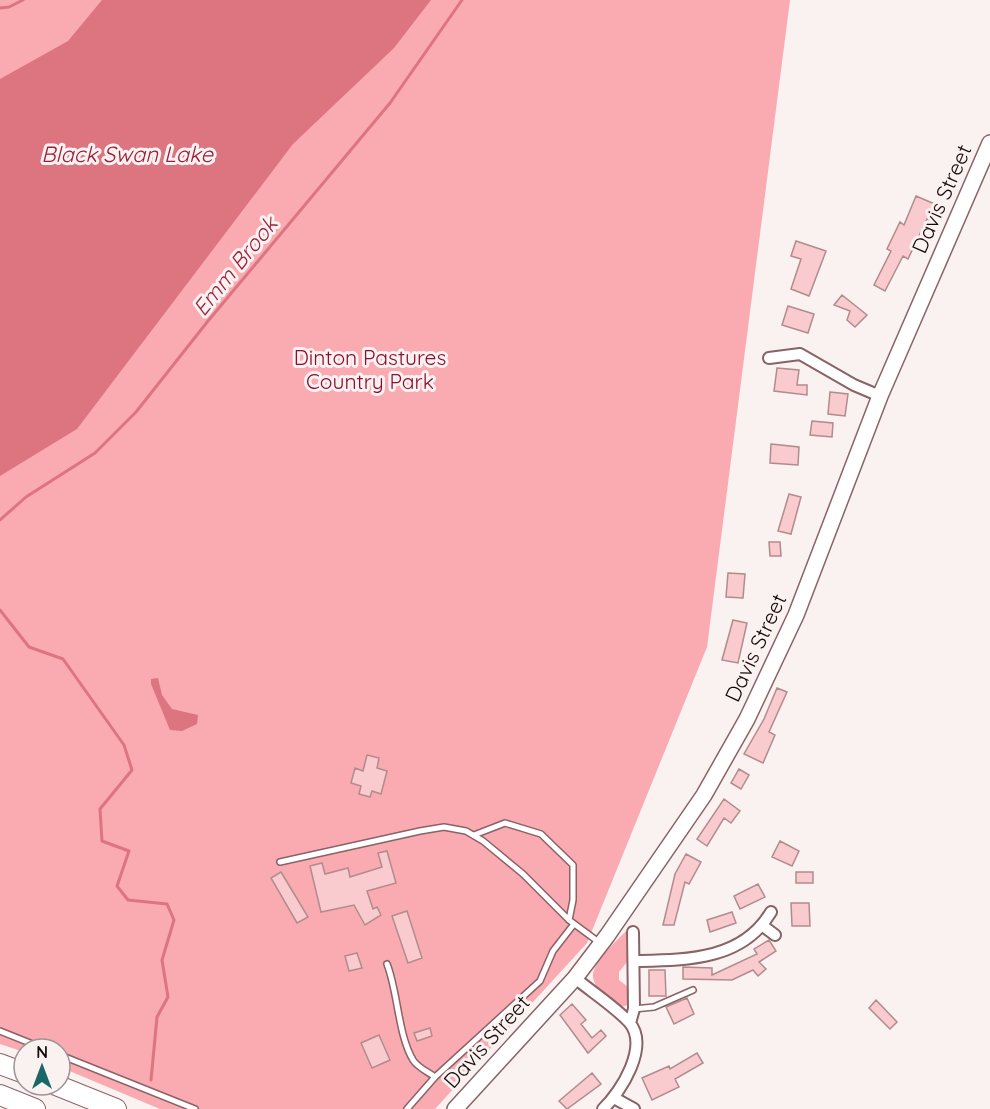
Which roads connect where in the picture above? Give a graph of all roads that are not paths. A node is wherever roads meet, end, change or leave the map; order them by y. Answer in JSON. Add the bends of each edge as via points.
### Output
{"nodes":[{"id":1,"x":990,"y":143,"type":"edge"},
{"id":2,"x":769,"y":358,"type":"dead end"},
{"id":3,"x":880,"y":396,"type":"junction"},
{"id":4,"x":474,"y":835,"type":"junction"},
{"id":5,"x":280,"y":862,"type":"dead end"},
{"id":6,"x":771,"y":912,"type":"dead end"},
{"id":7,"x":572,"y":922,"type":"junction"},
{"id":8,"x":763,"y":926,"type":"junction"},
{"id":9,"x":633,"y":932,"type":"dead end"},
{"id":10,"x":775,"y":935,"type":"dead end"},
{"id":11,"x":601,"y":944,"type":"junction"},
{"id":12,"x":634,"y":961,"type":"junction"},
{"id":13,"x":387,"y":964,"type":"dead end"},
{"id":14,"x":575,"y":978,"type":"junction"},
{"id":15,"x":693,"y":990,"type":"dead end"},
{"id":16,"x":634,"y":1009,"type":"junction"},
{"id":17,"x":630,"y":1023,"type":"junction"},
{"id":18,"x":0,"y":1031,"type":"edge"},
{"id":19,"x":15,"y":1037,"type":"edge"},
{"id":20,"x":72,"y":1060,"type":"edge"},
{"id":21,"x":435,"y":1077,"type":"junction"},
{"id":22,"x":72,"y":1091,"type":"edge"},
{"id":23,"x":0,"y":1095,"type":"edge"},
{"id":24,"x":614,"y":1098,"type":"junction"},
{"id":25,"x":35,"y":1109,"type":"edge"},
{"id":26,"x":116,"y":1109,"type":"edge"},
{"id":27,"x":195,"y":1109,"type":"edge"},
{"id":28,"x":407,"y":1109,"type":"edge"},
{"id":29,"x":455,"y":1109,"type":"edge"},
{"id":30,"x":603,"y":1109,"type":"edge"},
{"id":31,"x":634,"y":1109,"type":"edge"}],
"edges":[{"from":1,"to":3,"type":"main road","name":"Davis Street"},
{"from":2,"to":3,"type":"street","via":[[800,354],[854,386]]},
{"from":3,"to":11,"type":"main road","name":"Davis Street","via":[[796,615],[747,719],[704,795]]},
{"from":4,"to":5,"type":"lane","via":[[444,827]]},
{"from":4,"to":7,"type":"lane","via":[[523,874]]},
{"from":4,"to":7,"type":"lane","via":[[505,823],[541,834],[573,865]]},
{"from":6,"to":8,"type":"street"},
{"from":7,"to":11,"type":"lane"},
{"from":7,"to":21,"type":"lane","via":[[540,981]]},
{"from":8,"to":10,"type":"street"},
{"from":8,"to":12,"type":"street","via":[[718,955]]},
{"from":9,"to":12,"type":"street"},
{"from":11,"to":14,"type":"main road","name":"Davis Street"},
{"from":12,"to":16,"type":"street"},
{"from":13,"to":21,"type":"lane","via":[[407,1046],[414,1061]]},
{"from":14,"to":17,"type":"street"},
{"from":14,"to":29,"type":"main road","name":"Davis Street"},
{"from":15,"to":16,"type":"lane","via":[[654,1006]]},
{"from":16,"to":17,"type":"street"},
{"from":17,"to":24,"type":"street","via":[[635,1051],[626,1081]]},
{"from":18,"to":19,"type":"lane"},
{"from":20,"to":27,"type":"lane"},
{"from":21,"to":28,"type":"lane"},
{"from":22,"to":26,"type":"highway"},
{"from":23,"to":25,"type":"highway"},
{"from":24,"to":30,"type":"street"},
{"from":24,"to":31,"type":"street"}]}
